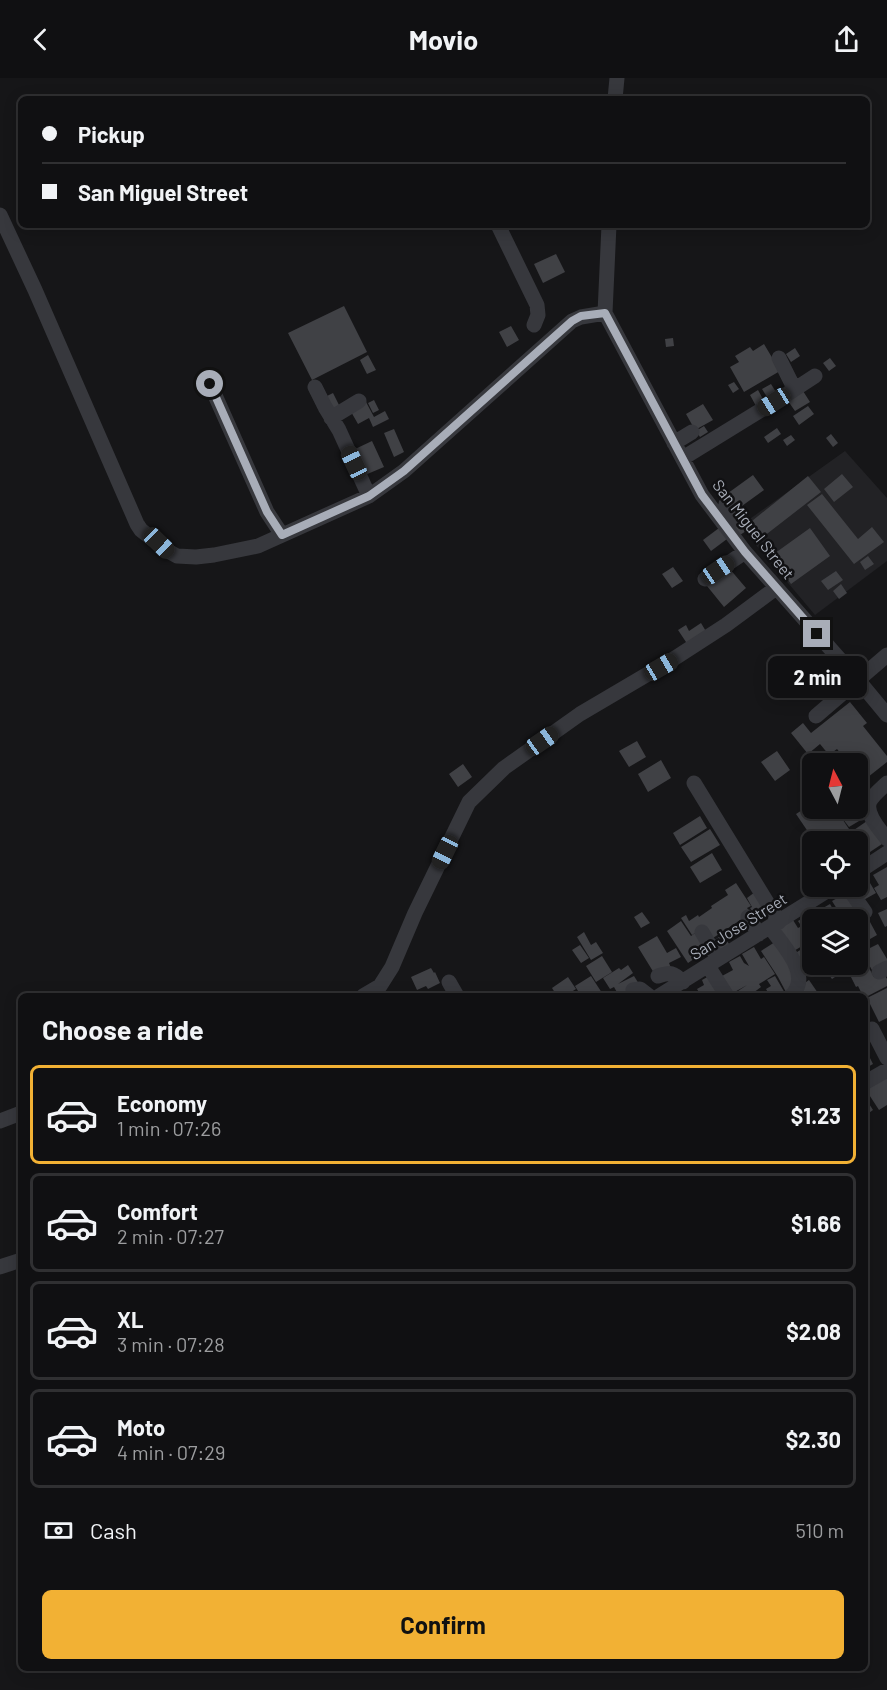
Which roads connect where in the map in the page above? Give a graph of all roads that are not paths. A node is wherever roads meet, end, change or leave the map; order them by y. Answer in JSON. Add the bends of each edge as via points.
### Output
{"nodes":[{"id":1,"x":617,"y":78,"type":"edge"},
{"id":2,"x":615,"y":96,"type":"edge"},
{"id":3,"x":0,"y":214,"type":"edge"},
{"id":4,"x":499,"y":228,"type":"edge"},
{"id":5,"x":609,"y":228,"type":"edge"},
{"id":6,"x":605,"y":313,"type":"junction"},
{"id":7,"x":534,"y":325,"type":"dead end"},
{"id":8,"x":779,"y":358,"type":"dead end"},
{"id":9,"x":815,"y":376,"type":"dead end"},
{"id":10,"x":210,"y":384,"type":"dead end"},
{"id":11,"x":315,"y":387,"type":"dead end"},
{"id":12,"x":792,"y":391,"type":"junction"},
{"id":13,"x":359,"y":401,"type":"dead end"},
{"id":14,"x":331,"y":418,"type":"junction"},
{"id":15,"x":692,"y":432,"type":"dead end"},
{"id":16,"x":675,"y":443,"type":"junction"},
{"id":17,"x":683,"y":458,"type":"junction"},
{"id":18,"x":369,"y":496,"type":"junction"},
{"id":19,"x":726,"y":504,"type":"dead end"},
{"id":20,"x":726,"y":526,"type":"junction"},
{"id":21,"x":282,"y":535,"type":"junction"},
{"id":22,"x":745,"y":552,"type":"junction"},
{"id":23,"x":705,"y":579,"type":"dead end"},
{"id":24,"x":776,"y":588,"type":"junction"},
{"id":25,"x":887,"y":655,"type":"edge"},
{"id":26,"x":858,"y":680,"type":"junction"},
{"id":27,"x":887,"y":715,"type":"edge"},
{"id":28,"x":816,"y":716,"type":"dead end"},
{"id":29,"x":694,"y":783,"type":"dead end"},
{"id":30,"x":887,"y":783,"type":"edge"},
{"id":31,"x":887,"y":839,"type":"edge"},
{"id":32,"x":886,"y":857,"type":"edge"},
{"id":33,"x":868,"y":867,"type":"edge"},
{"id":34,"x":818,"y":897,"type":"edge"},
{"id":35,"x":748,"y":917,"type":"dead end"},
{"id":36,"x":769,"y":928,"type":"junction"},
{"id":37,"x":702,"y":932,"type":"dead end"},
{"id":38,"x":713,"y":963,"type":"junction"},
{"id":39,"x":658,"y":976,"type":"dead end"},
{"id":40,"x":449,"y":982,"type":"dead end"},
{"id":41,"x":683,"y":982,"type":"junction"},
{"id":42,"x":633,"y":990,"type":"dead end"},
{"id":43,"x":368,"y":993,"type":"edge"},
{"id":44,"x":455,"y":993,"type":"edge"},
{"id":45,"x":645,"y":993,"type":"edge"},
{"id":46,"x":665,"y":993,"type":"edge"},
{"id":47,"x":727,"y":993,"type":"edge"},
{"id":48,"x":794,"y":993,"type":"edge"},
{"id":49,"x":872,"y":1029,"type":"dead end"},
{"id":50,"x":887,"y":1058,"type":"edge"},
{"id":51,"x":887,"y":1070,"type":"edge"},
{"id":52,"x":868,"y":1081,"type":"edge"},
{"id":53,"x":18,"y":1114,"type":"edge"},
{"id":54,"x":0,"y":1120,"type":"edge"},
{"id":55,"x":18,"y":1261,"type":"edge"},
{"id":56,"x":0,"y":1267,"type":"edge"}],
"edges":[{"from":1,"to":2,"type":"street"},
{"from":3,"to":21,"type":"street","via":[[141,530],[177,556],[235,551]]},
{"from":4,"to":7,"type":"street","via":[[537,305]]},
{"from":5,"to":6,"type":"street"},
{"from":6,"to":16,"type":"street","name":"San Miguel Street"},
{"from":6,"to":18,"type":"street","via":[[572,321],[404,471]]},
{"from":8,"to":12,"type":"street"},
{"from":9,"to":12,"type":"street"},
{"from":10,"to":21,"type":"street","via":[[267,512]]},
{"from":11,"to":14,"type":"street"},
{"from":12,"to":17,"type":"street"},
{"from":13,"to":14,"type":"street"},
{"from":14,"to":18,"type":"street"},
{"from":15,"to":16,"type":"street"},
{"from":16,"to":17,"type":"street","name":"San Miguel Street"},
{"from":17,"to":20,"type":"street","name":"San Miguel Street","via":[[702,495]]},
{"from":18,"to":21,"type":"street"},
{"from":19,"to":20,"type":"street","via":[[737,516]]},
{"from":20,"to":22,"type":"street","name":"San Miguel Street"},
{"from":22,"to":23,"type":"street"},
{"from":22,"to":24,"type":"street","name":"San Miguel Street"},
{"from":24,"to":26,"type":"street","name":"San Miguel Street"},
{"from":24,"to":43,"type":"street","via":[[675,658],[580,714],[504,768],[469,802],[392,968],[380,986]]},
{"from":25,"to":26,"type":"street"},
{"from":26,"to":27,"type":"street","name":"San Miguel Street"},
{"from":26,"to":28,"type":"street"},
{"from":29,"to":36,"type":"street"},
{"from":30,"to":31,"type":"street","via":[[870,801],[869,809]]},
{"from":32,"to":33,"type":"street"},
{"from":34,"to":36,"type":"street","name":"San Jose Street"},
{"from":35,"to":36,"type":"street"},
{"from":36,"to":38,"type":"street","name":"San Jose Street"},
{"from":36,"to":48,"type":"street","via":[[797,968],[799,983]]},
{"from":37,"to":38,"type":"street"},
{"from":38,"to":41,"type":"street","name":"San Jose Street"},
{"from":38,"to":47,"type":"street"},
{"from":39,"to":41,"type":"street","via":[[675,974]]},
{"from":40,"to":44,"type":"street"},
{"from":41,"to":46,"type":"street","name":"San Jose Street"},
{"from":42,"to":45,"type":"street"},
{"from":49,"to":50,"type":"street"},
{"from":51,"to":52,"type":"street"},
{"from":53,"to":54,"type":"street"},
{"from":55,"to":56,"type":"street"}]}
